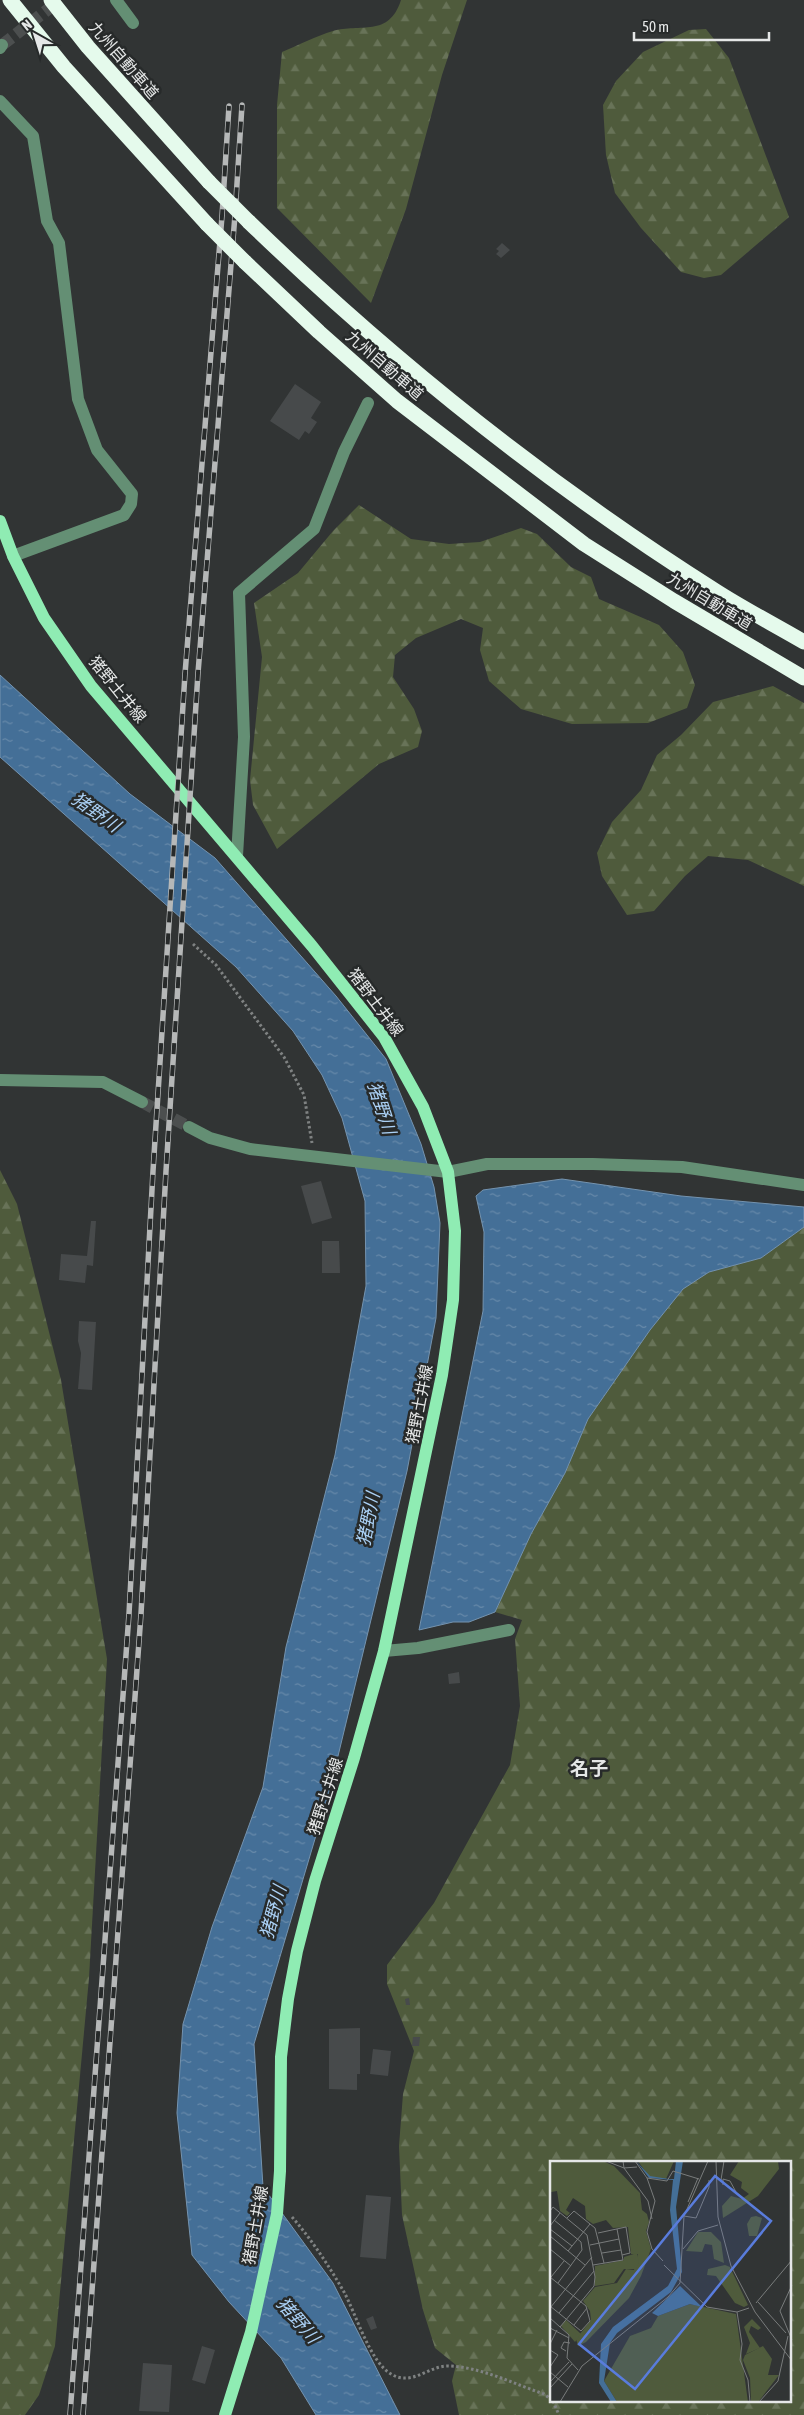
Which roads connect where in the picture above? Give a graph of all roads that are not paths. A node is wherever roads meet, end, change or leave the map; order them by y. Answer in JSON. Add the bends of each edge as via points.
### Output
{"nodes":[{"id":1,"x":10,"y":0,"type":"edge"},
{"id":2,"x":51,"y":0,"type":"edge"},
{"id":3,"x":116,"y":0,"type":"edge"},
{"id":4,"x":133,"y":23,"type":"dead end"},
{"id":5,"x":0,"y":101,"type":"edge"},
{"id":6,"x":368,"y":403,"type":"dead end"},
{"id":7,"x":0,"y":521,"type":"edge"},
{"id":8,"x":13,"y":556,"type":"junction"},
{"id":9,"x":804,"y":642,"type":"edge"},
{"id":10,"x":804,"y":678,"type":"edge"},
{"id":11,"x":237,"y":856,"type":"junction"},
{"id":12,"x":0,"y":1080,"type":"edge"},
{"id":13,"x":142,"y":1102,"type":"tunnel mouth"},
{"id":14,"x":189,"y":1127,"type":"tunnel mouth"},
{"id":15,"x":448,"y":1172,"type":"junction"},
{"id":16,"x":804,"y":1185,"type":"edge"},
{"id":17,"x":509,"y":1630,"type":"dead end"},
{"id":18,"x":384,"y":1651,"type":"junction"},
{"id":19,"x":225,"y":2415,"type":"edge"}],
"edges":[{"from":1,"to":10,"type":"highway","name":"九州自動車道","bridge":true,"via":[[64,67],[207,224],[397,401],[584,544]]},
{"from":2,"to":9,"type":"highway","name":"九州自動車道","bridge":true,"via":[[88,47],[209,182],[320,291],[459,408],[605,518],[717,592]]},
{"from":3,"to":4,"type":"street"},
{"from":5,"to":8,"type":"street","via":[[33,136],[47,221],[59,243],[78,398],[85,421],[97,450],[132,494],[132,504],[124,515]]},
{"from":6,"to":11,"type":"street","via":[[344,452],[314,529],[239,593],[244,738]]},
{"from":7,"to":8,"type":"main road","name":"猪野土井線"},
{"from":8,"to":11,"type":"main road","name":"猪野土井線","via":[[44,618],[91,686]]},
{"from":11,"to":15,"type":"main road","name":"猪野土井線","via":[[384,1037],[423,1107]]},
{"from":12,"to":13,"type":"street","via":[[102,1082]]},
{"from":14,"to":15,"type":"street","via":[[210,1138],[250,1149]]},
{"from":15,"to":16,"type":"street","via":[[487,1164],[594,1164],[682,1168]]},
{"from":15,"to":18,"type":"main road","name":"猪野土井線","via":[[455,1231],[453,1300],[423,1473]]},
{"from":17,"to":18,"type":"street","via":[[418,1648]]},
{"from":18,"to":19,"type":"main road","name":"猪野土井線","via":[[297,1952],[281,2057],[277,2208],[250,2332]]}]}
